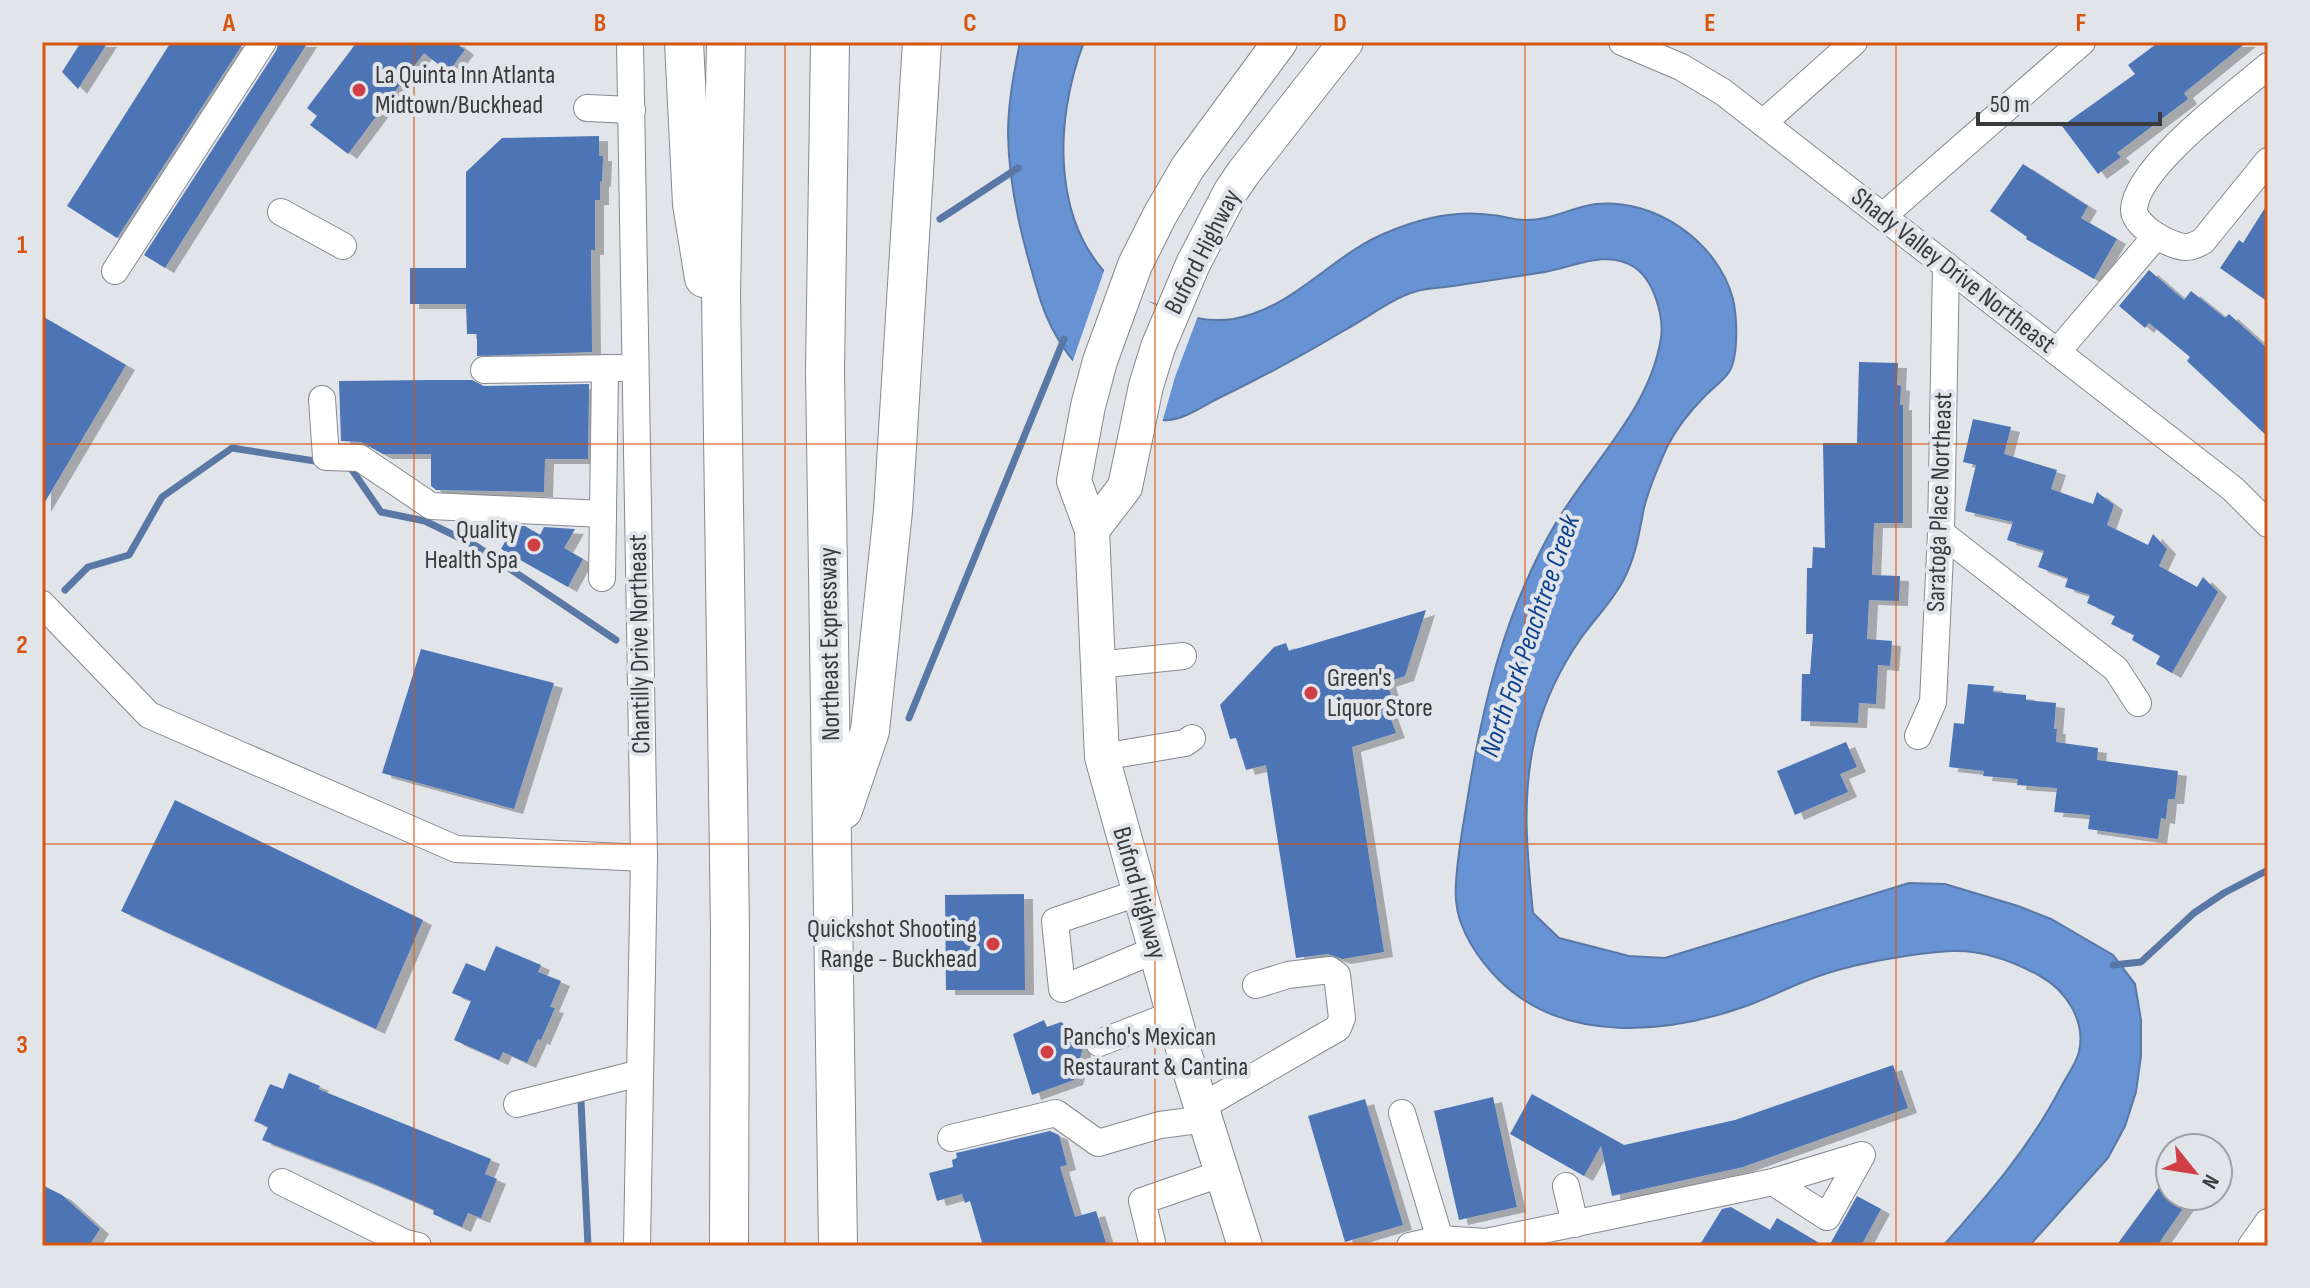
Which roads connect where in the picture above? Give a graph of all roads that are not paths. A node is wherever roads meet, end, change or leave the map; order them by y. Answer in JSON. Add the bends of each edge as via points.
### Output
{"nodes":[{"id":1,"x":263,"y":42,"type":"edge"},
{"id":2,"x":630,"y":42,"type":"edge"},
{"id":3,"x":684,"y":42,"type":"edge"},
{"id":4,"x":726,"y":42,"type":"edge"},
{"id":5,"x":830,"y":42,"type":"edge"},
{"id":6,"x":922,"y":42,"type":"edge"},
{"id":7,"x":1280,"y":42,"type":"edge"},
{"id":8,"x":1346,"y":42,"type":"edge"},
{"id":9,"x":1622,"y":42,"type":"edge"},
{"id":10,"x":1854,"y":42,"type":"edge"},
{"id":11,"x":2082,"y":42,"type":"edge"},
{"id":12,"x":2268,"y":66,"type":"edge"},
{"id":13,"x":587,"y":108,"type":"dead end"},
{"id":14,"x":632,"y":110,"type":"junction"},
{"id":15,"x":1763,"y":123,"type":"junction"},
{"id":16,"x":2268,"y":161,"type":"edge"},
{"id":17,"x":281,"y":212,"type":"dead end"},
{"id":18,"x":1883,"y":216,"type":"junction"},
{"id":19,"x":2156,"y":236,"type":"junction"},
{"id":20,"x":343,"y":246,"type":"dead end"},
{"id":21,"x":1946,"y":265,"type":"junction"},
{"id":22,"x":115,"y":271,"type":"dead end"},
{"id":23,"x":2057,"y":352,"type":"junction"},
{"id":24,"x":605,"y":368,"type":"junction"},
{"id":25,"x":636,"y":368,"type":"junction"},
{"id":26,"x":484,"y":370,"type":"dead end"},
{"id":27,"x":722,"y":391,"type":"junction"},
{"id":28,"x":322,"y":399,"type":"dead end"},
{"id":29,"x":638,"y":479,"type":"junction"},
{"id":30,"x":604,"y":480,"type":"junction"},
{"id":31,"x":2265,"y":516,"type":"edge"},
{"id":32,"x":603,"y":526,"type":"junction"},
{"id":33,"x":1092,"y":530,"type":"junction"},
{"id":34,"x":1941,"y":533,"type":"junction"},
{"id":35,"x":639,"y":538,"type":"junction"},
{"id":36,"x":602,"y":578,"type":"dead end"},
{"id":37,"x":42,"y":604,"type":"edge"},
{"id":38,"x":1183,"y":656,"type":"dead end"},
{"id":39,"x":1097,"y":665,"type":"junction"},
{"id":40,"x":2138,"y":703,"type":"dead end"},
{"id":41,"x":1918,"y":736,"type":"dead end"},
{"id":42,"x":1192,"y":738,"type":"dead end"},
{"id":43,"x":1102,"y":757,"type":"junction"},
{"id":44,"x":834,"y":836,"type":"junction"},
{"id":45,"x":644,"y":858,"type":"junction"},
{"id":46,"x":1138,"y":893,"type":"junction"},
{"id":47,"x":1155,"y":950,"type":"junction"},
{"id":48,"x":1256,"y":985,"type":"dead end"},
{"id":49,"x":1174,"y":1014,"type":"junction"},
{"id":50,"x":1099,"y":1043,"type":"dead end"},
{"id":51,"x":640,"y":1073,"type":"junction"},
{"id":52,"x":517,"y":1104,"type":"dead end"},
{"id":53,"x":1203,"y":1113,"type":"junction"},
{"id":54,"x":1402,"y":1113,"type":"dead end"},
{"id":55,"x":951,"y":1138,"type":"dead end"},
{"id":56,"x":1223,"y":1173,"type":"junction"},
{"id":57,"x":282,"y":1182,"type":"dead end"},
{"id":58,"x":1773,"y":1182,"type":"dead end"},
{"id":59,"x":1566,"y":1186,"type":"dead end"},
{"id":60,"x":2268,"y":1222,"type":"edge"},
{"id":61,"x":1575,"y":1224,"type":"junction"},
{"id":62,"x":1441,"y":1242,"type":"edge"},
{"id":63,"x":409,"y":1245,"type":"edge"},
{"id":64,"x":637,"y":1246,"type":"edge"},
{"id":65,"x":729,"y":1246,"type":"edge"},
{"id":66,"x":838,"y":1246,"type":"edge"},
{"id":67,"x":1153,"y":1246,"type":"edge"},
{"id":68,"x":1245,"y":1246,"type":"edge"},
{"id":69,"x":1410,"y":1246,"type":"edge"},
{"id":70,"x":2251,"y":1246,"type":"edge"}],
"edges":[{"from":1,"to":22,"type":"street"},
{"from":2,"to":14,"type":"street","name":"Chantilly Drive Northeast"},
{"from":3,"to":27,"type":"highway","via":[[692,204]]},
{"from":4,"to":27,"type":"highway"},
{"from":5,"to":44,"type":"highway","name":"Northeast Expressway","via":[[825,371]]},
{"from":6,"to":44,"type":"highway","via":[[893,511],[870,731]]},
{"from":7,"to":33,"type":"main road","name":"Buford Highway","via":[[1188,167],[1153,227],[1120,302],[1100,361],[1074,481]]},
{"from":8,"to":33,"type":"main road","name":"Buford Highway","via":[[1231,191],[1193,264],[1146,386],[1125,487]]},
{"from":9,"to":15,"type":"street","name":"Shady Valley Drive Northeast","via":[[1681,67]]},
{"from":10,"to":15,"type":"street"},
{"from":11,"to":18,"type":"street"},
{"from":12,"to":19,"type":"street","via":[[2149,174],[2134,210]]},
{"from":13,"to":14,"type":"street"},
{"from":14,"to":25,"type":"street","name":"Chantilly Drive Northeast"},
{"from":15,"to":18,"type":"street","name":"Shady Valley Drive Northeast"},
{"from":16,"to":19,"type":"street","via":[[2203,241],[2184,247]]},
{"from":17,"to":20,"type":"street"},
{"from":18,"to":21,"type":"street","name":"Shady Valley Drive Northeast"},
{"from":19,"to":23,"type":"street"},
{"from":21,"to":23,"type":"street","name":"Shady Valley Drive Northeast"},
{"from":21,"to":34,"type":"street","name":"Saratoga Place Northeast"},
{"from":23,"to":31,"type":"street","name":"Shady Valley Drive Northeast"},
{"from":24,"to":25,"type":"street"},
{"from":24,"to":26,"type":"street"},
{"from":24,"to":30,"type":"street"},
{"from":25,"to":29,"type":"street","name":"Chantilly Drive Northeast"},
{"from":27,"to":65,"type":"highway"},
{"from":28,"to":32,"type":"street","via":[[326,457],[360,458],[431,506]]},
{"from":29,"to":30,"type":"street"},
{"from":29,"to":35,"type":"street","name":"Chantilly Drive Northeast"},
{"from":30,"to":32,"type":"street"},
{"from":32,"to":35,"type":"street"},
{"from":32,"to":36,"type":"street"},
{"from":33,"to":39,"type":"main road","name":"Buford Highway"},
{"from":34,"to":40,"type":"street","via":[[2116,669]]},
{"from":34,"to":41,"type":"street","name":"Saratoga Place Northeast","via":[[1933,702]]},
{"from":35,"to":45,"type":"street","name":"Chantilly Drive Northeast"},
{"from":37,"to":45,"type":"street","via":[[149,715],[456,849]]},
{"from":38,"to":39,"type":"street"},
{"from":39,"to":43,"type":"main road","name":"Buford Highway"},
{"from":42,"to":43,"type":"street"},
{"from":43,"to":46,"type":"main road","name":"Buford Highway"},
{"from":44,"to":66,"type":"highway","name":"Northeast Expressway"},
{"from":45,"to":51,"type":"street","name":"Chantilly Drive Northeast"},
{"from":46,"to":47,"type":"main road","name":"Buford Highway"},
{"from":46,"to":47,"type":"street","via":[[1055,921],[1062,989]]},
{"from":47,"to":49,"type":"main road","name":"Buford Highway"},
{"from":48,"to":53,"type":"street","via":[[1330,970],[1337,975],[1342,1018],[1338,1028]]},
{"from":49,"to":50,"type":"street"},
{"from":49,"to":53,"type":"main road","name":"Buford Highway"},
{"from":51,"to":52,"type":"street"},
{"from":51,"to":64,"type":"street","name":"Chantilly Drive Northeast"},
{"from":53,"to":55,"type":"street","via":[[1098,1143],[1056,1113]]},
{"from":53,"to":56,"type":"main road","name":"Buford Highway"},
{"from":54,"to":62,"type":"street"},
{"from":56,"to":67,"type":"street","via":[[1142,1201]]},
{"from":56,"to":68,"type":"main road","name":"Buford Highway"},
{"from":57,"to":63,"type":"street"},
{"from":58,"to":61,"type":"street"},
{"from":59,"to":61,"type":"street"},
{"from":60,"to":70,"type":"street"},
{"from":61,"to":62,"type":"street","via":[[1486,1242]]},
{"from":62,"to":69,"type":"street"}]}
